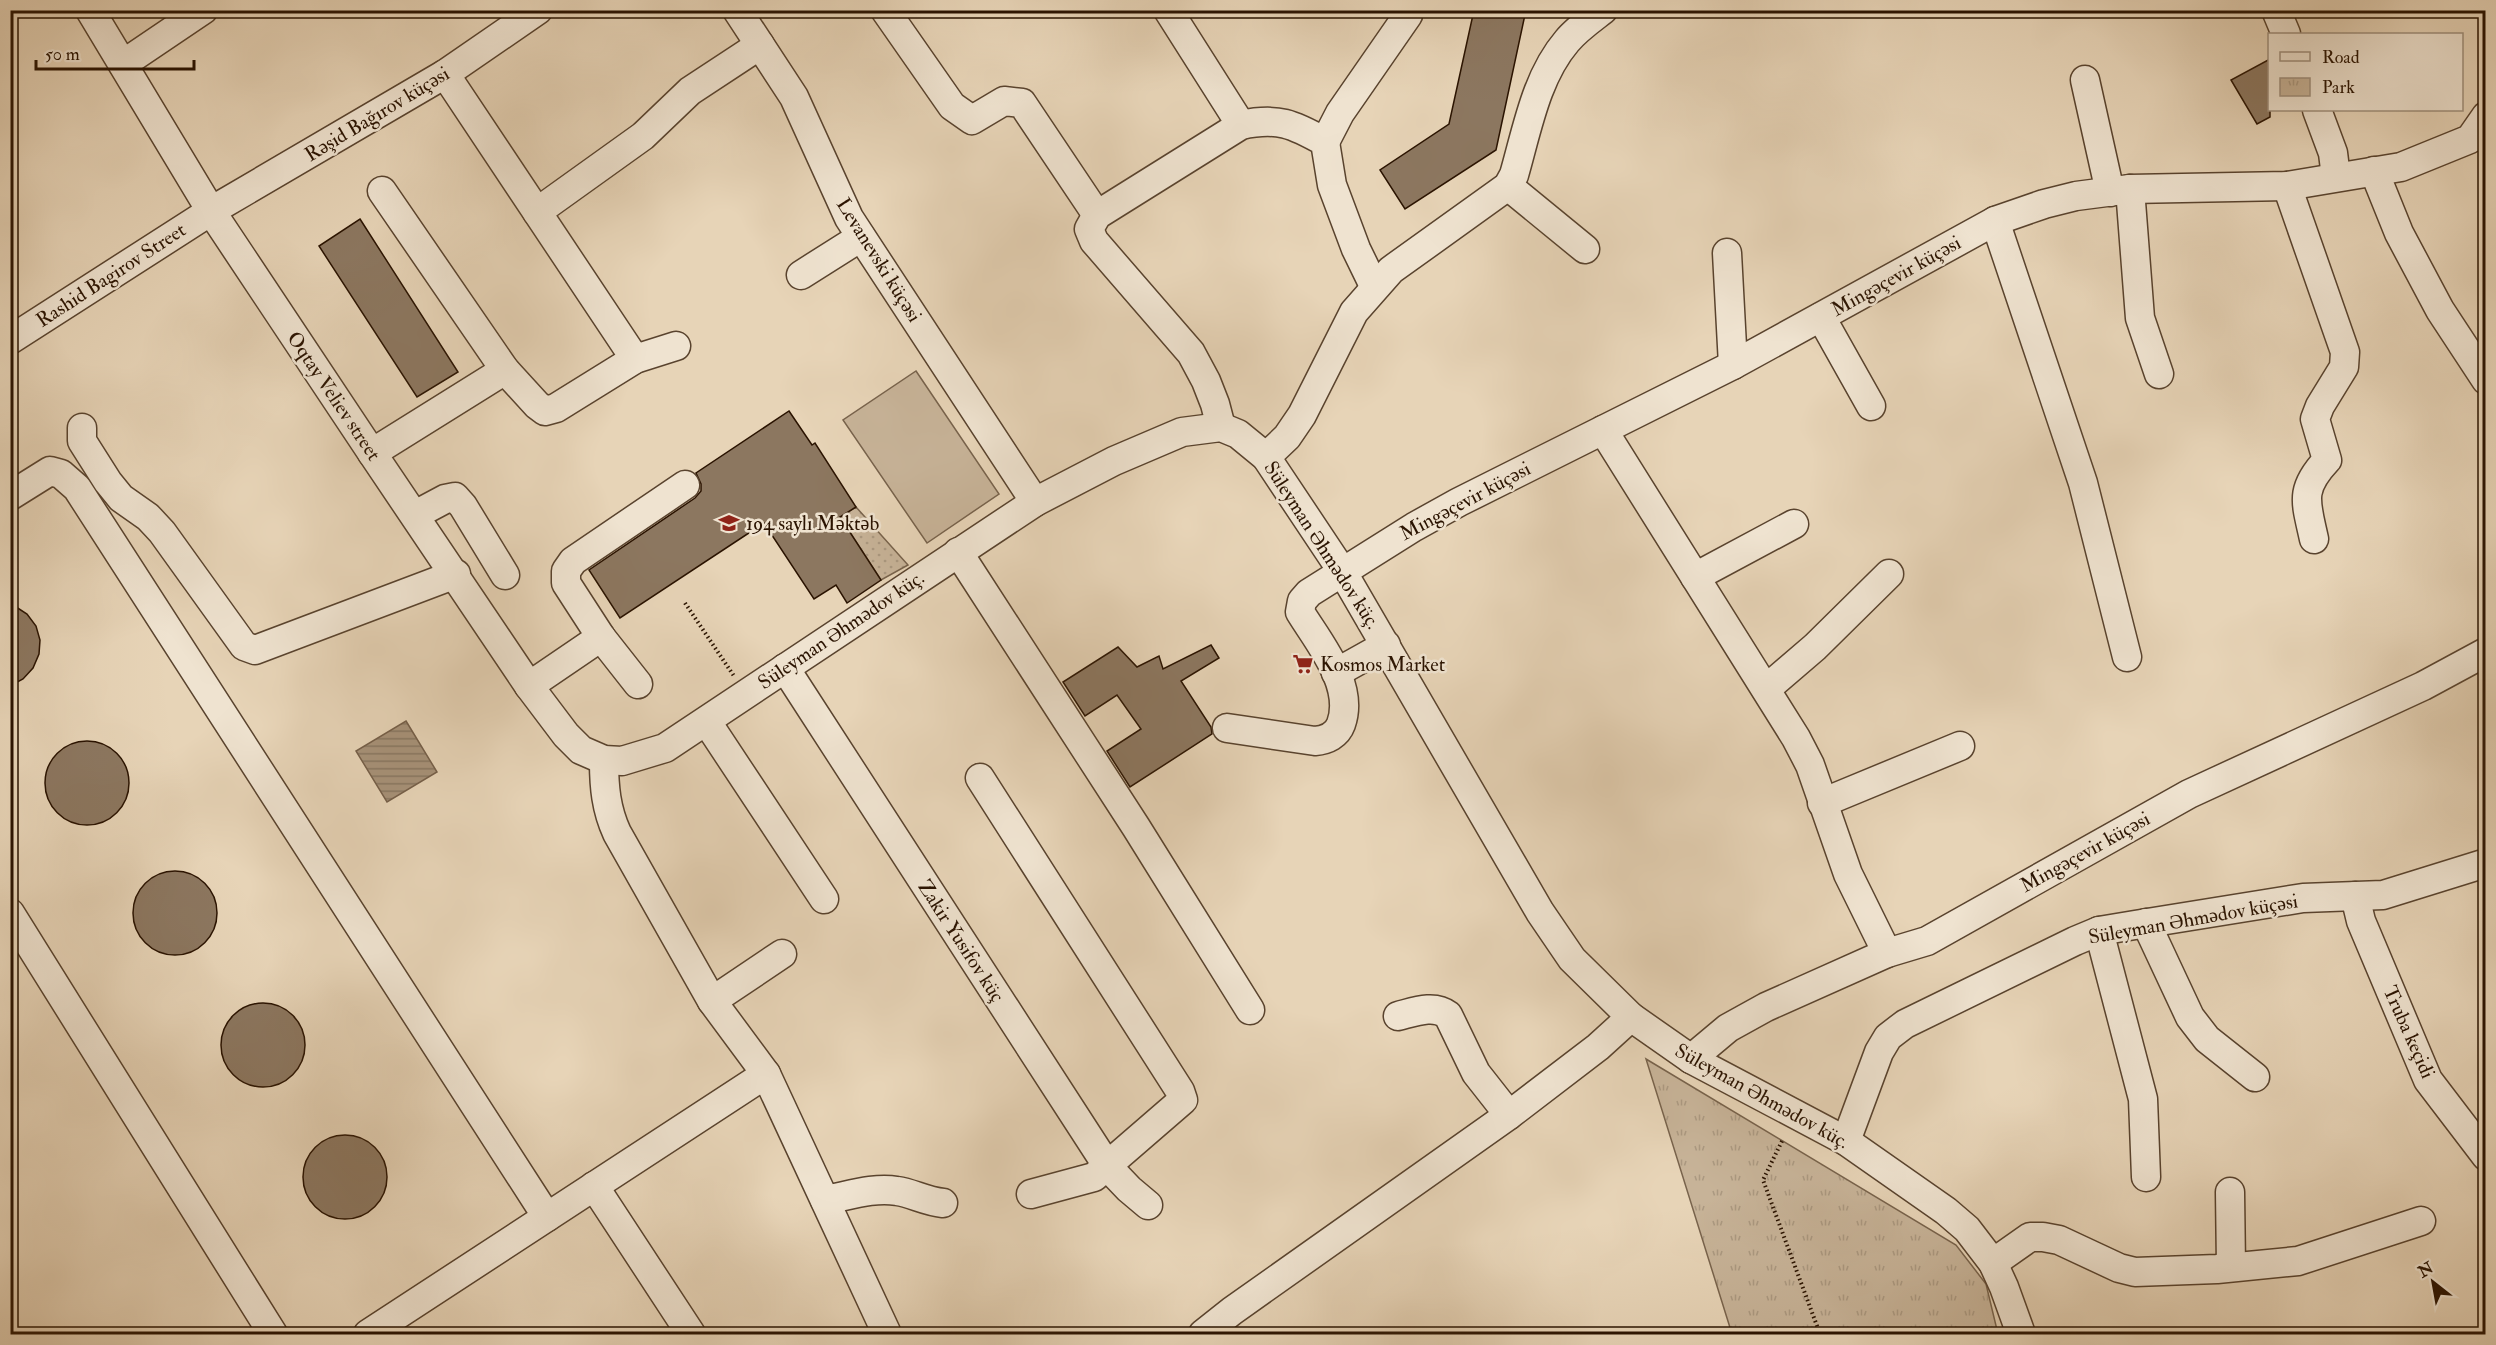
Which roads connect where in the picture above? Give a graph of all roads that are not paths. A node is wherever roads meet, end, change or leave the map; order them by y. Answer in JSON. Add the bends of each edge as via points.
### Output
{"nodes":[{"id":1,"x":90,"y":10,"type":"edge"},
{"id":2,"x":203,"y":10,"type":"edge"},
{"id":3,"x":538,"y":10,"type":"edge"},
{"id":4,"x":737,"y":10,"type":"edge"},
{"id":5,"x":885,"y":10,"type":"edge"},
{"id":6,"x":1168,"y":10,"type":"edge"},
{"id":7,"x":1408,"y":10,"type":"edge"},
{"id":8,"x":1603,"y":10,"type":"edge"},
{"id":9,"x":2276,"y":10,"type":"edge"},
{"id":10,"x":2286,"y":33,"type":"edge"},
{"id":11,"x":760,"y":45,"type":"junction"},
{"id":12,"x":123,"y":64,"type":"junction"},
{"id":13,"x":445,"y":74,"type":"junction"},
{"id":14,"x":2085,"y":80,"type":"dead end"},
{"id":15,"x":2317,"y":111,"type":"edge"},
{"id":16,"x":2486,"y":116,"type":"edge"},
{"id":17,"x":1241,"y":125,"type":"junction"},
{"id":18,"x":1325,"y":142,"type":"junction"},
{"id":19,"x":2478,"y":145,"type":"edge"},
{"id":20,"x":2374,"y":171,"type":"junction"},
{"id":21,"x":2336,"y":177,"type":"junction"},
{"id":22,"x":1508,"y":186,"type":"junction"},
{"id":23,"x":2287,"y":186,"type":"junction"},
{"id":24,"x":382,"y":191,"type":"dead end"},
{"id":25,"x":2120,"y":191,"type":"junction"},
{"id":26,"x":212,"y":211,"type":"junction"},
{"id":27,"x":537,"y":212,"type":"junction"},
{"id":28,"x":1097,"y":215,"type":"junction"},
{"id":29,"x":1995,"y":221,"type":"junction"},
{"id":30,"x":861,"y":237,"type":"junction"},
{"id":31,"x":1585,"y":249,"type":"dead end"},
{"id":32,"x":1727,"y":253,"type":"dead end"},
{"id":33,"x":801,"y":275,"type":"dead end"},
{"id":34,"x":1374,"y":286,"type":"junction"},
{"id":35,"x":1821,"y":317,"type":"junction"},
{"id":36,"x":15,"y":329,"type":"edge"},
{"id":37,"x":676,"y":346,"type":"dead end"},
{"id":38,"x":635,"y":359,"type":"junction"},
{"id":39,"x":1732,"y":365,"type":"junction"},
{"id":40,"x":505,"y":369,"type":"junction"},
{"id":41,"x":2159,"y":375,"type":"dead end"},
{"id":42,"x":2486,"y":380,"type":"edge"},
{"id":43,"x":1871,"y":406,"type":"dead end"},
{"id":44,"x":1221,"y":427,"type":"junction"},
{"id":45,"x":81,"y":428,"type":"dead end"},
{"id":46,"x":1603,"y":430,"type":"junction"},
{"id":47,"x":372,"y":453,"type":"junction"},
{"id":48,"x":1266,"y":457,"type":"junction"},
{"id":49,"x":685,"y":485,"type":"dead end"},
{"id":50,"x":10,"y":496,"type":"edge"},
{"id":51,"x":1035,"y":502,"type":"junction"},
{"id":52,"x":415,"y":516,"type":"junction"},
{"id":53,"x":1794,"y":524,"type":"dead end"},
{"id":54,"x":2314,"y":539,"type":"dead end"},
{"id":55,"x":958,"y":552,"type":"junction"},
{"id":56,"x":1342,"y":571,"type":"junction"},
{"id":57,"x":456,"y":574,"type":"junction"},
{"id":58,"x":1889,"y":574,"type":"dead end"},
{"id":59,"x":505,"y":575,"type":"dead end"},
{"id":60,"x":1695,"y":577,"type":"junction"},
{"id":61,"x":601,"y":637,"type":"junction"},
{"id":62,"x":1386,"y":645,"type":"junction"},
{"id":63,"x":2486,"y":652,"type":"edge"},
{"id":64,"x":2127,"y":657,"type":"dead end"},
{"id":65,"x":785,"y":668,"type":"junction"},
{"id":66,"x":1336,"y":673,"type":"junction"},
{"id":67,"x":638,"y":684,"type":"dead end"},
{"id":68,"x":529,"y":686,"type":"junction"},
{"id":69,"x":1766,"y":689,"type":"junction"},
{"id":70,"x":707,"y":722,"type":"junction"},
{"id":71,"x":1227,"y":728,"type":"dead end"},
{"id":72,"x":1959,"y":747,"type":"dead end"},
{"id":73,"x":604,"y":760,"type":"junction"},
{"id":74,"x":980,"y":778,"type":"dead end"},
{"id":75,"x":1822,"y":803,"type":"junction"},
{"id":76,"x":2486,"y":863,"type":"edge"},
{"id":77,"x":2355,"y":896,"type":"junction"},
{"id":78,"x":824,"y":899,"type":"dead end"},
{"id":79,"x":10,"y":913,"type":"edge"},
{"id":80,"x":2146,"y":923,"type":"junction"},
{"id":81,"x":2099,"y":932,"type":"junction"},
{"id":82,"x":1887,"y":952,"type":"junction"},
{"id":83,"x":782,"y":954,"type":"dead end"},
{"id":84,"x":712,"y":1001,"type":"junction"},
{"id":85,"x":1250,"y":1010,"type":"dead end"},
{"id":86,"x":1398,"y":1016,"type":"dead end"},
{"id":87,"x":1631,"y":1017,"type":"junction"},
{"id":88,"x":1691,"y":1059,"type":"junction"},
{"id":89,"x":766,"y":1074,"type":"junction"},
{"id":90,"x":2255,"y":1077,"type":"dead end"},
{"id":91,"x":1509,"y":1115,"type":"junction"},
{"id":92,"x":1846,"y":1141,"type":"junction"},
{"id":93,"x":2486,"y":1156,"type":"edge"},
{"id":94,"x":1108,"y":1167,"type":"junction"},
{"id":95,"x":2146,"y":1177,"type":"dead end"},
{"id":96,"x":594,"y":1186,"type":"junction"},
{"id":97,"x":2230,"y":1192,"type":"dead end"},
{"id":98,"x":1032,"y":1194,"type":"dead end"},
{"id":99,"x":825,"y":1200,"type":"junction"},
{"id":100,"x":943,"y":1203,"type":"dead end"},
{"id":101,"x":1148,"y":1204,"type":"dead end"},
{"id":102,"x":547,"y":1217,"type":"junction"},
{"id":103,"x":2421,"y":1221,"type":"dead end"},
{"id":104,"x":1993,"y":1263,"type":"junction"},
{"id":105,"x":2231,"y":1267,"type":"junction"},
{"id":106,"x":273,"y":1335,"type":"edge"},
{"id":107,"x":368,"y":1335,"type":"edge"},
{"id":108,"x":691,"y":1335,"type":"edge"},
{"id":109,"x":887,"y":1335,"type":"edge"},
{"id":110,"x":1203,"y":1335,"type":"edge"},
{"id":111,"x":2021,"y":1335,"type":"edge"}],
"edges":[{"from":1,"to":12,"type":"street","name":"Oqtay Veliev street"},
{"from":2,"to":12,"type":"street"},
{"from":3,"to":13,"type":"street","name":"Rəşid Bağırov küçəsi"},
{"from":4,"to":11,"type":"street","name":"Levanevski küçəsi"},
{"from":5,"to":28,"type":"street","via":[[952,106],[972,120],[1004,101],[1022,102]]},
{"from":6,"to":17,"type":"street"},
{"from":7,"to":18,"type":"street"},
{"from":8,"to":22,"type":"street","via":[[1565,42],[1550,67]]},
{"from":9,"to":10,"type":"street"},
{"from":11,"to":27,"type":"street","via":[[690,91],[643,136]]},
{"from":11,"to":30,"type":"street","name":"Levanevski küçəsi","via":[[794,97]]},
{"from":12,"to":26,"type":"street","name":"Oqtay Veliev street"},
{"from":13,"to":26,"type":"street","name":"Rəşid Bağırov küçəsi"},
{"from":13,"to":27,"type":"street"},
{"from":14,"to":25,"type":"street"},
{"from":15,"to":21,"type":"street","via":[[2333,153]]},
{"from":16,"to":19,"type":"street","name":"Mingəçevir küçəsi"},
{"from":17,"to":18,"type":"street","via":[[1282,121]]},
{"from":17,"to":28,"type":"street"},
{"from":18,"to":34,"type":"street","via":[[1332,185]]},
{"from":19,"to":20,"type":"street","name":"Mingəçevir küçəsi"},
{"from":20,"to":21,"type":"street","name":"Mingəçevir küçəsi"},
{"from":20,"to":42,"type":"street","via":[[2404,242],[2440,310]]},
{"from":21,"to":23,"type":"street","name":"Mingəçevir küçəsi"},
{"from":22,"to":31,"type":"street"},
{"from":22,"to":34,"type":"street"},
{"from":23,"to":25,"type":"street","name":"Mingəçevir küçəsi"},
{"from":23,"to":54,"type":"street","via":[[2346,352],[2344,367],[2315,419],[2327,460],[2307,488]]},
{"from":24,"to":40,"type":"street"},
{"from":25,"to":29,"type":"street","name":"Mingəçevir küçəsi","via":[[2044,204]]},
{"from":25,"to":41,"type":"street","via":[[2140,318]]},
{"from":26,"to":36,"type":"street","name":"Rashid Bagirov Street"},
{"from":26,"to":47,"type":"street","name":"Oqtay Veliev street"},
{"from":27,"to":38,"type":"street"},
{"from":28,"to":44,"type":"street","via":[[1089,229],[1094,241],[1191,353],[1206,381]]},
{"from":29,"to":35,"type":"street","name":"Mingəçevir küçəsi"},
{"from":29,"to":64,"type":"street","via":[[2083,483]]},
{"from":30,"to":33,"type":"street"},
{"from":30,"to":51,"type":"street","name":"Levanevski küçəsi"},
{"from":32,"to":39,"type":"street"},
{"from":34,"to":48,"type":"street","via":[[1354,312],[1297,422]]},
{"from":35,"to":39,"type":"street","name":"Mingəçevir küçəsi"},
{"from":35,"to":43,"type":"street"},
{"from":37,"to":38,"type":"street"},
{"from":38,"to":40,"type":"street","via":[[545,411]]},
{"from":39,"to":46,"type":"street","name":"Mingəçevir küçəsi"},
{"from":40,"to":47,"type":"street"},
{"from":44,"to":48,"type":"street","name":"Süleyman Əhmədov küç.","via":[[1238,434]]},
{"from":44,"to":51,"type":"street","name":"Süleyman Əhmədov küç.","via":[[1182,432],[1153,442]]},
{"from":45,"to":57,"type":"street","via":[[82,441],[108,482],[162,532],[244,646],[255,650]]},
{"from":46,"to":56,"type":"street","name":"Mingəçevir küçəsi","via":[[1460,501]]},
{"from":46,"to":60,"type":"street"},
{"from":47,"to":52,"type":"street","name":"Oqtay Veliev street"},
{"from":48,"to":56,"type":"street","name":"Süleyman Əhmədov küç."},
{"from":49,"to":61,"type":"street","via":[[573,561],[566,571],[566,583]]},
{"from":50,"to":102,"type":"street","via":[[50,471],[61,474],[77,488]]},
{"from":51,"to":55,"type":"street","name":"Süleyman Əhmədov küç."},
{"from":52,"to":57,"type":"street","name":"Oqtay Veliev street"},
{"from":52,"to":59,"type":"street","via":[[455,497]]},
{"from":53,"to":60,"type":"street"},
{"from":55,"to":65,"type":"street","name":"Süleyman Əhmədov küç."},
{"from":55,"to":85,"type":"street"},
{"from":56,"to":62,"type":"street","name":"Süleyman Əhmədov küç."},
{"from":56,"to":66,"type":"street","name":"Mingəçevir küçəsi","via":[[1309,592],[1300,612]]},
{"from":57,"to":68,"type":"street","name":"Oqtay Veliev street"},
{"from":58,"to":69,"type":"street"},
{"from":60,"to":69,"type":"street"},
{"from":61,"to":67,"type":"street"},
{"from":61,"to":68,"type":"street"},
{"from":62,"to":66,"type":"street"},
{"from":62,"to":87,"type":"street","name":"Süleyman Əhmədov küç.","via":[[1540,912],[1572,959]]},
{"from":63,"to":82,"type":"street","name":"Mingəçevir küçəsi","via":[[2423,686],[2189,794],[1927,941]]},
{"from":65,"to":70,"type":"street","name":"Süleyman Əhmədov küç."},
{"from":65,"to":94,"type":"street","name":"Zakir Yusifov küç"},
{"from":66,"to":71,"type":"street","via":[[1345,712],[1339,729],[1327,740]]},
{"from":68,"to":73,"type":"street","name":"Oqtay Veliev street","via":[[581,750]]},
{"from":69,"to":75,"type":"street","via":[[1810,765]]},
{"from":70,"to":73,"type":"street","name":"Süleyman Əhmədov küç.","via":[[665,748],[622,761]]},
{"from":70,"to":78,"type":"street"},
{"from":72,"to":75,"type":"street"},
{"from":73,"to":84,"type":"street","via":[[609,816]]},
{"from":74,"to":94,"type":"street","via":[[1183,1100]]},
{"from":75,"to":82,"type":"street","via":[[1848,874]]},
{"from":76,"to":77,"type":"street","name":"Süleyman Əhmədov küçəsi","via":[[2384,895]]},
{"from":77,"to":80,"type":"street","name":"Süleyman Əhmədov küçəsi","via":[[2303,898]]},
{"from":77,"to":93,"type":"street","name":"Truba keçidi","via":[[2361,921],[2428,1080]]},
{"from":79,"to":106,"type":"street"},
{"from":80,"to":81,"type":"street","name":"Süleyman Əhmədov küçəsi"},
{"from":80,"to":90,"type":"street","via":[[2190,1017],[2207,1039]]},
{"from":81,"to":92,"type":"street","name":"Süleyman Əhmədov küçəsi","via":[[1905,1024],[1888,1037]]},
{"from":81,"to":95,"type":"street","via":[[2143,1099]]},
{"from":82,"to":88,"type":"street","name":"Mingəçevir küçəsi","via":[[1766,1007],[1728,1028]]},
{"from":83,"to":84,"type":"street"},
{"from":84,"to":89,"type":"street"},
{"from":86,"to":91,"type":"street","via":[[1430,1010],[1448,1015],[1476,1072]]},
{"from":87,"to":88,"type":"street","name":"Süleyman Əhmədov küç."},
{"from":87,"to":91,"type":"street"},
{"from":88,"to":92,"type":"street","name":"Süleyman Əhmədov küç."},
{"from":89,"to":96,"type":"street"},
{"from":89,"to":99,"type":"street"},
{"from":91,"to":110,"type":"street"},
{"from":92,"to":104,"type":"street","name":"Süleyman Əhmədov küç.","via":[[1946,1211],[1967,1229]]},
{"from":94,"to":98,"type":"street","via":[[1094,1178]]},
{"from":94,"to":101,"type":"street","name":"Zakir Yusifov küç"},
{"from":96,"to":102,"type":"street"},
{"from":96,"to":108,"type":"street"},
{"from":97,"to":105,"type":"street"},
{"from":99,"to":100,"type":"street","via":[[872,1191],[897,1191]]},
{"from":99,"to":109,"type":"street"},
{"from":102,"to":107,"type":"street"},
{"from":103,"to":105,"type":"street","via":[[2298,1261]]},
{"from":104,"to":105,"type":"street","via":[[2030,1238],[2043,1237],[2135,1272]]},
{"from":104,"to":111,"type":"street","name":"Süleyman Əhmədov küç."}]}
